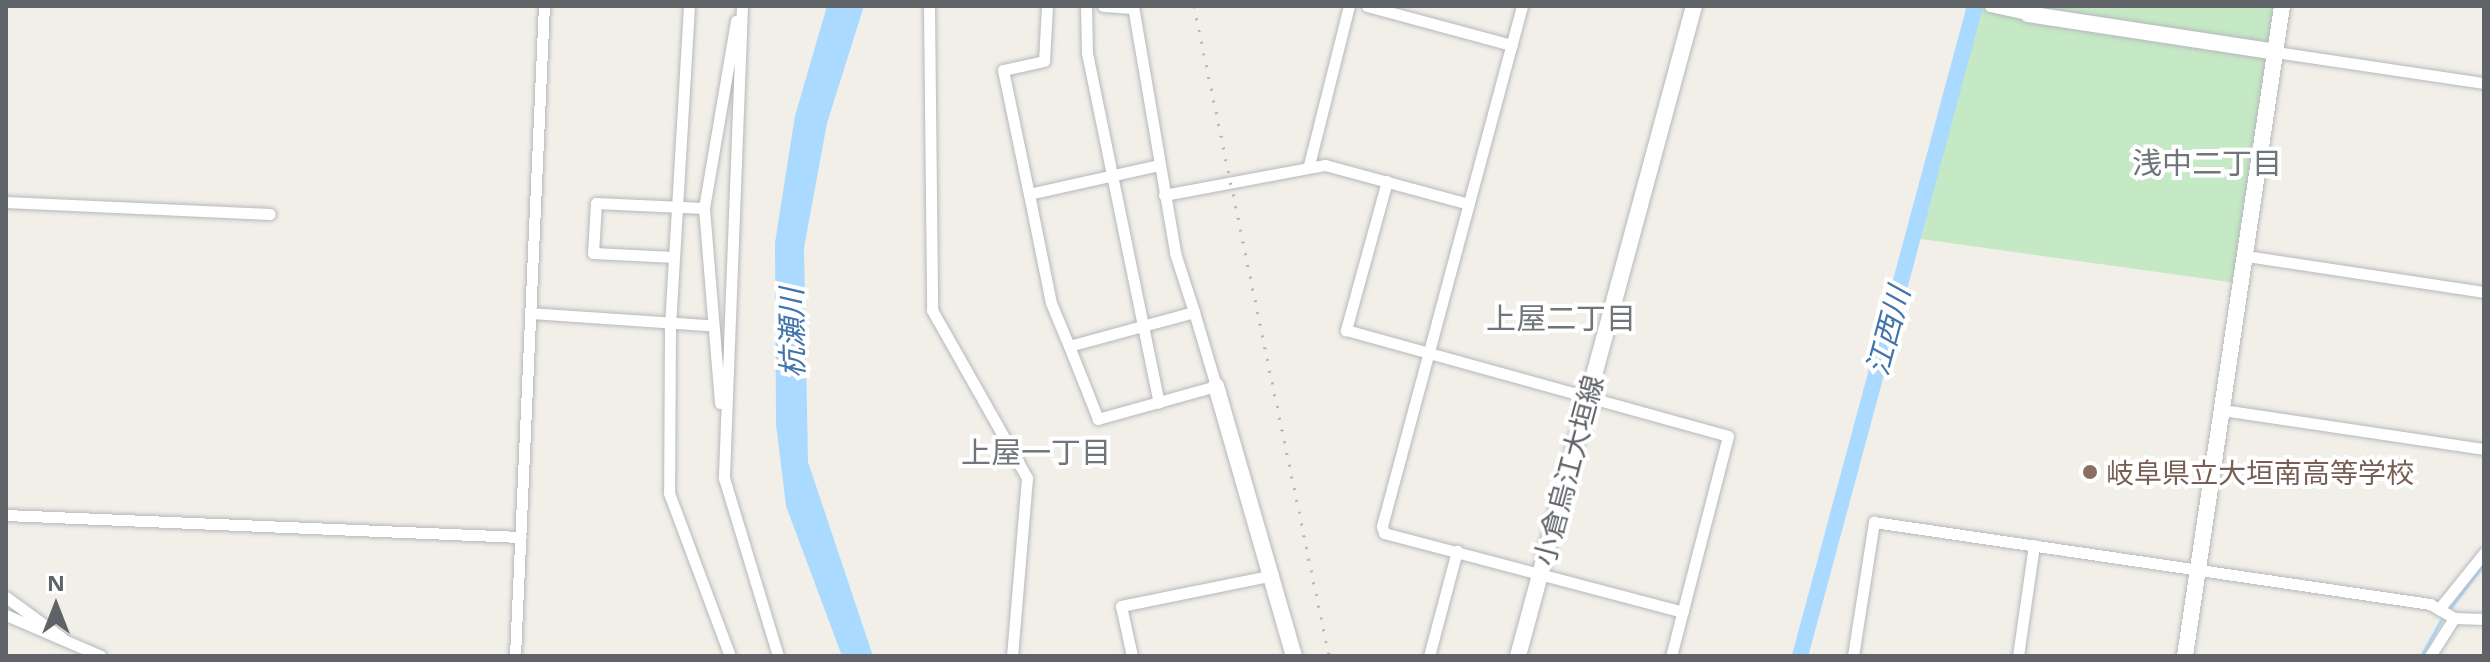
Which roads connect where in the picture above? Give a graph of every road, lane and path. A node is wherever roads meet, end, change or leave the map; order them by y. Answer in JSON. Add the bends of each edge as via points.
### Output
{"nodes":[{"id":1,"x":544,"y":6,"type":"edge"},
{"id":2,"x":689,"y":6,"type":"edge"},
{"id":3,"x":929,"y":6,"type":"edge"},
{"id":4,"x":1047,"y":6,"type":"edge"},
{"id":5,"x":1086,"y":6,"type":"edge"},
{"id":6,"x":1103,"y":6,"type":"edge"},
{"id":7,"x":1349,"y":6,"type":"edge"},
{"id":8,"x":1367,"y":6,"type":"edge"},
{"id":9,"x":1522,"y":6,"type":"edge"},
{"id":10,"x":1694,"y":6,"type":"edge"},
{"id":11,"x":1990,"y":6,"type":"edge"},
{"id":12,"x":2282,"y":6,"type":"edge"},
{"id":13,"x":1133,"y":7,"type":"edge"},
{"id":14,"x":742,"y":8,"type":"edge"},
{"id":15,"x":2028,"y":14,"type":"joint"},
{"id":16,"x":1512,"y":45,"type":"junction"},
{"id":17,"x":2276,"y":52,"type":"junction"},
{"id":18,"x":2484,"y":83,"type":"edge"},
{"id":19,"x":1159,"y":165,"type":"junction"},
{"id":20,"x":1309,"y":165,"type":"junction"},
{"id":21,"x":1113,"y":175,"type":"junction"},
{"id":22,"x":1387,"y":181,"type":"junction"},
{"id":23,"x":1029,"y":194,"type":"junction"},
{"id":24,"x":1164,"y":195,"type":"junction"},
{"id":25,"x":6,"y":202,"type":"edge"},
{"id":26,"x":1469,"y":204,"type":"junction"},
{"id":27,"x":677,"y":207,"type":"junction"},
{"id":28,"x":704,"y":208,"type":"junction"},
{"id":29,"x":270,"y":214,"type":"dead end"},
{"id":30,"x":2246,"y":256,"type":"junction"},
{"id":31,"x":674,"y":257,"type":"junction"},
{"id":32,"x":2484,"y":292,"type":"edge"},
{"id":33,"x":1194,"y":312,"type":"junction"},
{"id":34,"x":530,"y":313,"type":"junction"},
{"id":35,"x":670,"y":323,"type":"junction"},
{"id":36,"x":708,"y":325,"type":"junction"},
{"id":37,"x":1144,"y":325,"type":"junction"},
{"id":38,"x":1069,"y":346,"type":"junction"},
{"id":39,"x":1429,"y":353,"type":"junction"},
{"id":40,"x":1216,"y":386,"type":"junction"},
{"id":41,"x":1588,"y":396,"type":"junction"},
{"id":42,"x":1159,"y":403,"type":"junction"},
{"id":43,"x":2223,"y":410,"type":"junction"},
{"id":44,"x":726,"y":419,"type":"junction"},
{"id":45,"x":2484,"y":449,"type":"edge"},
{"id":46,"x":6,"y":515,"type":"edge"},
{"id":47,"x":521,"y":537,"type":"junction"},
{"id":48,"x":2034,"y":545,"type":"junction"},
{"id":49,"x":1457,"y":551,"type":"junction"},
{"id":50,"x":2484,"y":553,"type":"edge"},
{"id":51,"x":2198,"y":569,"type":"junction"},
{"id":52,"x":1540,"y":572,"type":"junction"},
{"id":53,"x":1273,"y":575,"type":"junction"},
{"id":54,"x":6,"y":597,"type":"edge"},
{"id":55,"x":2439,"y":609,"type":"junction"},
{"id":56,"x":1683,"y":612,"type":"junction"},
{"id":57,"x":6,"y":615,"type":"edge"},
{"id":58,"x":2454,"y":618,"type":"junction"},
{"id":59,"x":2484,"y":619,"type":"edge"},
{"id":60,"x":62,"y":639,"type":"junction"},
{"id":61,"x":101,"y":656,"type":"edge"},
{"id":62,"x":515,"y":656,"type":"edge"},
{"id":63,"x":730,"y":656,"type":"edge"},
{"id":64,"x":778,"y":656,"type":"edge"},
{"id":65,"x":1012,"y":656,"type":"edge"},
{"id":66,"x":1132,"y":656,"type":"edge"},
{"id":67,"x":1294,"y":656,"type":"edge"},
{"id":68,"x":1429,"y":656,"type":"edge"},
{"id":69,"x":1518,"y":656,"type":"edge"},
{"id":70,"x":1671,"y":656,"type":"edge"},
{"id":71,"x":1853,"y":656,"type":"edge"},
{"id":72,"x":2018,"y":656,"type":"edge"},
{"id":73,"x":2185,"y":656,"type":"edge"},
{"id":74,"x":2430,"y":656,"type":"edge"}],
"edges":[{"from":1,"to":34,"type":"street"},
{"from":2,"to":27,"type":"street"},
{"from":3,"to":65,"type":"street","via":[[932,310],[948,350],[1016,447],[1027,478]]},
{"from":4,"to":23,"type":"street","via":[[1044,61],[1003,70]]},
{"from":5,"to":21,"type":"street","via":[[1087,53]]},
{"from":6,"to":13,"type":"street"},
{"from":7,"to":20,"type":"street"},
{"from":8,"to":16,"type":"street"},
{"from":9,"to":16,"type":"street"},
{"from":10,"to":41,"type":"street","name":"小倉烏江大垣線"},
{"from":11,"to":15,"type":"street"},
{"from":12,"to":17,"type":"street"},
{"from":13,"to":19,"type":"street"},
{"from":14,"to":28,"type":"street"},
{"from":14,"to":44,"type":"street"},
{"from":15,"to":17,"type":"street"},
{"from":16,"to":26,"type":"street"},
{"from":17,"to":18,"type":"street"},
{"from":17,"to":30,"type":"street"},
{"from":19,"to":21,"type":"street"},
{"from":19,"to":24,"type":"street"},
{"from":20,"to":22,"type":"street"},
{"from":20,"to":24,"type":"street"},
{"from":21,"to":23,"type":"street"},
{"from":21,"to":37,"type":"street"},
{"from":22,"to":26,"type":"street"},
{"from":22,"to":39,"type":"street","via":[[1346,330]]},
{"from":23,"to":38,"type":"street","via":[[1051,303]]},
{"from":24,"to":33,"type":"street"},
{"from":25,"to":29,"type":"street"},
{"from":26,"to":39,"type":"street"},
{"from":27,"to":28,"type":"street"},
{"from":27,"to":31,"type":"street"},
{"from":27,"to":31,"type":"street","via":[[596,203],[593,253]]},
{"from":28,"to":36,"type":"street"},
{"from":30,"to":32,"type":"street"},
{"from":30,"to":43,"type":"street"},
{"from":31,"to":35,"type":"street"},
{"from":33,"to":37,"type":"street"},
{"from":33,"to":40,"type":"street"},
{"from":34,"to":35,"type":"street"},
{"from":34,"to":47,"type":"street"},
{"from":35,"to":36,"type":"street"},
{"from":35,"to":63,"type":"street","via":[[670,505]]},
{"from":36,"to":44,"type":"street"},
{"from":37,"to":38,"type":"street"},
{"from":37,"to":42,"type":"street"},
{"from":38,"to":42,"type":"street","via":[[1098,419]]},
{"from":39,"to":41,"type":"street"},
{"from":39,"to":49,"type":"street","via":[[1382,526],[1384,533]]},
{"from":40,"to":42,"type":"street"},
{"from":40,"to":53,"type":"street"},
{"from":41,"to":52,"type":"street","name":"小倉烏江大垣線"},
{"from":41,"to":56,"type":"street","via":[[1728,436]]},
{"from":43,"to":45,"type":"street"},
{"from":43,"to":51,"type":"street"},
{"from":44,"to":64,"type":"street","via":[[731,512]]},
{"from":46,"to":47,"type":"street"},
{"from":47,"to":62,"type":"street"},
{"from":48,"to":51,"type":"street"},
{"from":48,"to":71,"type":"street","via":[[1874,522]]},
{"from":48,"to":72,"type":"street"},
{"from":49,"to":52,"type":"street"},
{"from":49,"to":68,"type":"street"},
{"from":50,"to":55,"type":"street"},
{"from":51,"to":55,"type":"street"},
{"from":51,"to":73,"type":"street"},
{"from":52,"to":56,"type":"street"},
{"from":52,"to":69,"type":"street","name":"小倉烏江大垣線"},
{"from":53,"to":66,"type":"street","via":[[1121,606]]},
{"from":53,"to":67,"type":"street"},
{"from":54,"to":60,"type":"street"},
{"from":55,"to":58,"type":"street"},
{"from":56,"to":70,"type":"street"},
{"from":57,"to":60,"type":"street"},
{"from":58,"to":59,"type":"street"},
{"from":58,"to":74,"type":"street"},
{"from":60,"to":61,"type":"street"}]}
